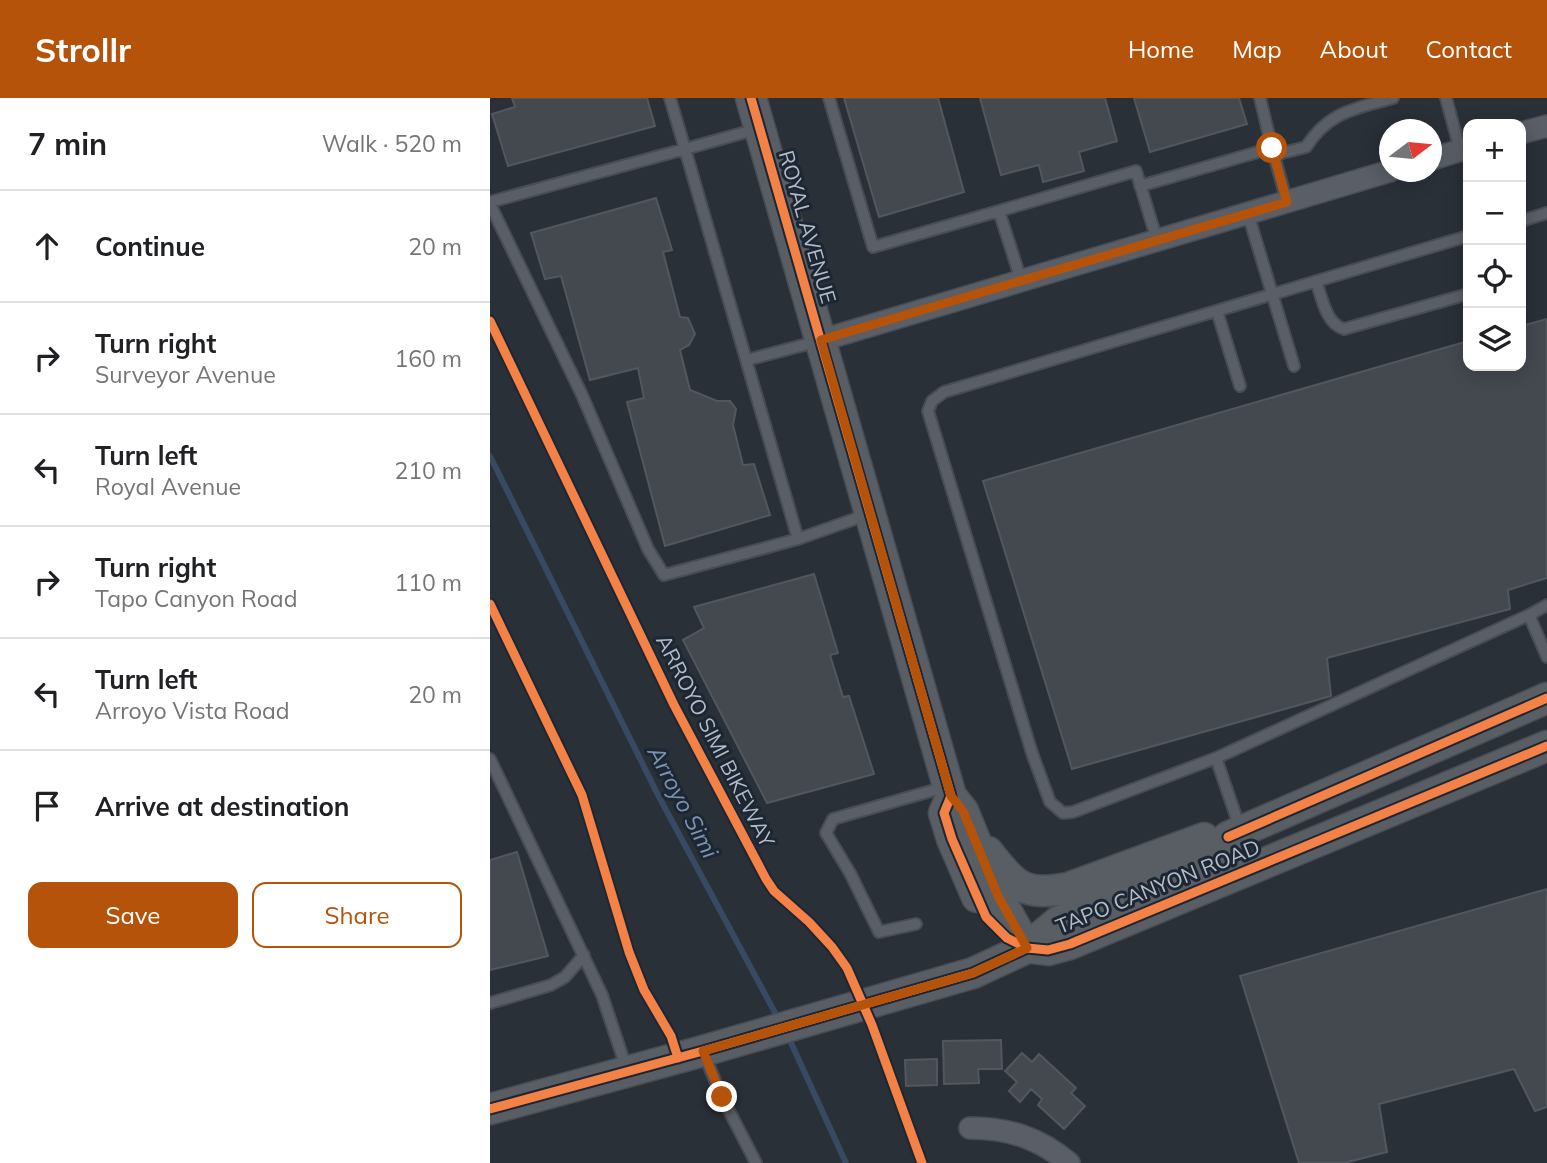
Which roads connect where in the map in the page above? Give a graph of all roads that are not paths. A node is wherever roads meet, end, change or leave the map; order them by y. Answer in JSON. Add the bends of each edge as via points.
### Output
{"nodes":[{"id":1,"x":670,"y":98,"type":"edge"},
{"id":2,"x":751,"y":98,"type":"edge"},
{"id":3,"x":830,"y":98,"type":"edge"},
{"id":4,"x":1260,"y":98,"type":"edge"},
{"id":5,"x":1393,"y":98,"type":"edge"},
{"id":6,"x":1446,"y":98,"type":"edge"},
{"id":7,"x":1547,"y":126,"type":"edge"},
{"id":8,"x":760,"y":129,"type":"junction"},
{"id":9,"x":1526,"y":132,"type":"edge"},
{"id":10,"x":1463,"y":146,"type":"edge"},
{"id":11,"x":684,"y":149,"type":"junction"},
{"id":12,"x":1463,"y":149,"type":"edge"},
{"id":13,"x":1273,"y":152,"type":"junction"},
{"id":14,"x":1442,"y":156,"type":"edge"},
{"id":15,"x":1379,"y":174,"type":"edge"},
{"id":16,"x":1140,"y":186,"type":"junction"},
{"id":17,"x":1287,"y":202,"type":"junction"},
{"id":18,"x":490,"y":203,"type":"edge"},
{"id":19,"x":999,"y":211,"type":"junction"},
{"id":20,"x":1547,"y":213,"type":"edge"},
{"id":21,"x":1248,"y":214,"type":"junction"},
{"id":22,"x":1526,"y":219,"type":"edge"},
{"id":23,"x":1463,"y":237,"type":"edge"},
{"id":24,"x":1157,"y":240,"type":"junction"},
{"id":25,"x":1021,"y":281,"type":"junction"},
{"id":26,"x":1316,"y":281,"type":"junction"},
{"id":27,"x":1271,"y":295,"type":"junction"},
{"id":28,"x":1463,"y":295,"type":"edge"},
{"id":29,"x":1217,"y":311,"type":"junction"},
{"id":30,"x":821,"y":340,"type":"junction"},
{"id":31,"x":747,"y":360,"type":"junction"},
{"id":32,"x":1294,"y":366,"type":"dead end"},
{"id":33,"x":1240,"y":386,"type":"dead end"},
{"id":34,"x":872,"y":513,"type":"junction"},
{"id":35,"x":798,"y":539,"type":"junction"},
{"id":36,"x":1547,"y":605,"type":"edge"},
{"id":37,"x":1529,"y":615,"type":"junction"},
{"id":38,"x":1547,"y":657,"type":"edge"},
{"id":39,"x":1547,"y":698,"type":"edge"},
{"id":40,"x":1547,"y":746,"type":"edge"},
{"id":41,"x":1216,"y":758,"type":"junction"},
{"id":42,"x":490,"y":759,"type":"edge"},
{"id":43,"x":950,"y":791,"type":"junction"},
{"id":44,"x":973,"y":833,"type":"junction"},
{"id":45,"x":1234,"y":834,"type":"junction"},
{"id":46,"x":916,"y":923,"type":"dead end"},
{"id":47,"x":1027,"y":948,"type":"junction"},
{"id":48,"x":584,"y":955,"type":"junction"},
{"id":49,"x":490,"y":1003,"type":"edge"},
{"id":50,"x":714,"y":1048,"type":"junction"},
{"id":51,"x":628,"y":1072,"type":"junction"},
{"id":52,"x":490,"y":1109,"type":"edge"},
{"id":53,"x":970,"y":1128,"type":"dead end"},
{"id":54,"x":756,"y":1163,"type":"edge"},
{"id":55,"x":1069,"y":1163,"type":"edge"}],
"edges":[{"from":1,"to":11,"type":"lane"},
{"from":2,"to":8,"type":"main road","name":"ROYAL AVENUE"},
{"from":3,"to":19,"type":"lane","via":[[873,247]]},
{"from":4,"to":13,"type":"lane"},
{"from":5,"to":13,"type":"lane","via":[[1337,115],[1306,147]]},
{"from":6,"to":10,"type":"lane"},
{"from":7,"to":9,"type":"street"},
{"from":8,"to":11,"type":"lane"},
{"from":8,"to":30,"type":"main road","name":"ROYAL AVENUE"},
{"from":11,"to":18,"type":"lane"},
{"from":11,"to":31,"type":"lane"},
{"from":12,"to":14,"type":"street"},
{"from":13,"to":16,"type":"lane"},
{"from":13,"to":17,"type":"lane"},
{"from":15,"to":17,"type":"street"},
{"from":16,"to":19,"type":"lane","via":[[1136,171]]},
{"from":16,"to":24,"type":"lane"},
{"from":17,"to":21,"type":"street"},
{"from":18,"to":35,"type":"lane","via":[[664,575]]},
{"from":19,"to":25,"type":"lane"},
{"from":20,"to":22,"type":"lane"},
{"from":21,"to":24,"type":"street"},
{"from":21,"to":27,"type":"lane"},
{"from":23,"to":26,"type":"lane"},
{"from":24,"to":25,"type":"street"},
{"from":25,"to":30,"type":"street"},
{"from":26,"to":27,"type":"lane"},
{"from":26,"to":28,"type":"lane","via":[[1331,321],[1344,329]]},
{"from":27,"to":29,"type":"lane"},
{"from":27,"to":32,"type":"lane"},
{"from":29,"to":33,"type":"lane"},
{"from":29,"to":41,"type":"lane","via":[[944,392],[928,411],[1032,753],[1055,809],[1073,812]]},
{"from":30,"to":31,"type":"lane"},
{"from":30,"to":34,"type":"main road","name":"ROYAL AVENUE"},
{"from":31,"to":35,"type":"lane"},
{"from":34,"to":35,"type":"lane"},
{"from":34,"to":43,"type":"main road","name":"ROYAL AVENUE"},
{"from":36,"to":37,"type":"lane"},
{"from":37,"to":38,"type":"lane"},
{"from":37,"to":41,"type":"lane"},
{"from":39,"to":45,"type":"main road","name":"TAPO CANYON ROAD"},
{"from":40,"to":47,"type":"main road","name":"TAPO CANYON ROAD","via":[[1070,944],[1048,950]]},
{"from":41,"to":45,"type":"lane"},
{"from":42,"to":48,"type":"lane"},
{"from":43,"to":44,"type":"main road","name":"ROYAL AVENUE"},
{"from":43,"to":46,"type":"lane","via":[[834,819],[826,833],[879,932]]},
{"from":43,"to":47,"type":"main road","name":"ROYAL AVENUE","via":[[944,813],[986,917],[1007,938]]},
{"from":44,"to":45,"type":"main road","via":[[1008,877],[1028,890],[1045,893],[1214,834]]},
{"from":44,"to":47,"type":"main road","name":"ROYAL AVENUE","via":[[998,896]]},
{"from":45,"to":47,"type":"main road","name":"TAPO CANYON ROAD","via":[[1221,851],[1058,922]]},
{"from":47,"to":50,"type":"main road","name":"TAPO CANYON ROAD","via":[[973,973]]},
{"from":48,"to":49,"type":"lane","via":[[551,985]]},
{"from":48,"to":51,"type":"lane"},
{"from":50,"to":51,"type":"main road","name":"TAPO CANYON ROAD"},
{"from":50,"to":54,"type":"lane","via":[[722,1097]]},
{"from":51,"to":52,"type":"main road","name":"TAPO CANYON ROAD"},
{"from":53,"to":55,"type":"street","via":[[997,1128],[1034,1139]]}]}
